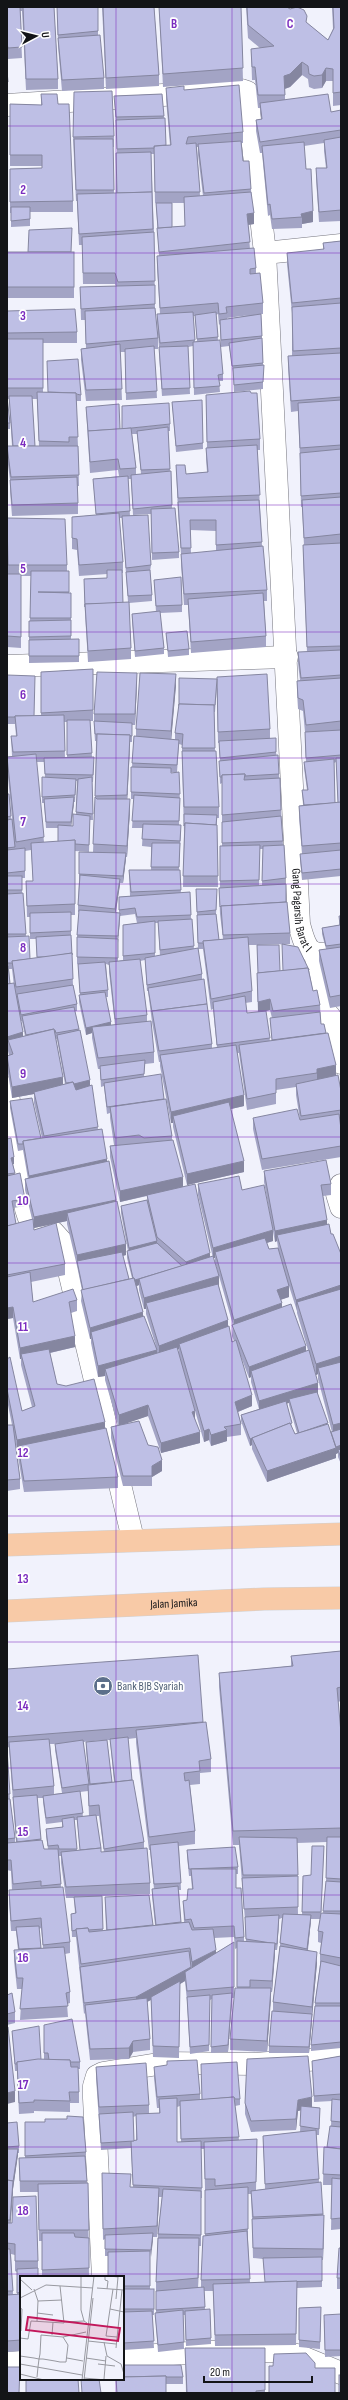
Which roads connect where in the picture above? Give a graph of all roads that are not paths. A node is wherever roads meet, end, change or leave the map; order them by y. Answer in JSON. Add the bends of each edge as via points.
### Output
{"nodes":[{"id":1,"x":7,"y":105,"type":"edge"},
{"id":2,"x":341,"y":245,"type":"edge"},
{"id":3,"x":265,"y":253,"type":"junction"},
{"id":4,"x":287,"y":656,"type":"junction"},
{"id":5,"x":7,"y":666,"type":"edge"},
{"id":6,"x":341,"y":952,"type":"edge"},
{"id":7,"x":316,"y":954,"type":"junction"},
{"id":8,"x":341,"y":1063,"type":"edge"},
{"id":9,"x":7,"y":1088,"type":"edge"},
{"id":10,"x":341,"y":1185,"type":"edge"},
{"id":11,"x":341,"y":1207,"type":"edge"},
{"id":12,"x":341,"y":1534,"type":"edge"},
{"id":13,"x":133,"y":1539,"type":"junction"},
{"id":14,"x":7,"y":1545,"type":"edge"},
{"id":15,"x":341,"y":1598,"type":"edge"},
{"id":16,"x":7,"y":1611,"type":"edge"},
{"id":17,"x":341,"y":2055,"type":"edge"},
{"id":18,"x":103,"y":2276,"type":"edge"},
{"id":19,"x":124,"y":2357,"type":"edge"},
{"id":20,"x":20,"y":2362,"type":"edge"},
{"id":21,"x":7,"y":2363,"type":"edge"},
{"id":22,"x":341,"y":2373,"type":"edge"}],
"edges":[{"from":1,"to":3,"type":"street","name":"Gang Pagarsih Barat I","via":[[241,90],[247,92]]},
{"from":2,"to":3,"type":"street"},
{"from":3,"to":4,"type":"street","name":"Gang Pagarsih Barat I"},
{"from":4,"to":5,"type":"street"},
{"from":4,"to":7,"type":"street","name":"Gang Pagarsih Barat I","via":[[299,924],[305,946]]},
{"from":6,"to":7,"type":"street","name":"Gang Pagarsih Barat I"},
{"from":7,"to":8,"type":"street","via":[[318,1000],[330,1017]]},
{"from":9,"to":13,"type":"street","via":[[26,1209],[31,1225],[36,1230],[58,1235],[62,1242]]},
{"from":10,"to":11,"type":"street","via":[[338,1194]]},
{"from":12,"to":13,"type":"main road"},
{"from":13,"to":14,"type":"main road"},
{"from":15,"to":16,"type":"main road","name":"Jalan Jamika"},
{"from":17,"to":18,"type":"street","via":[[254,2064],[164,2063],[97,2076],[94,2098]]},
{"from":19,"to":22,"type":"street","via":[[276,2351],[297,2355]]},
{"from":20,"to":21,"type":"street"}]}
